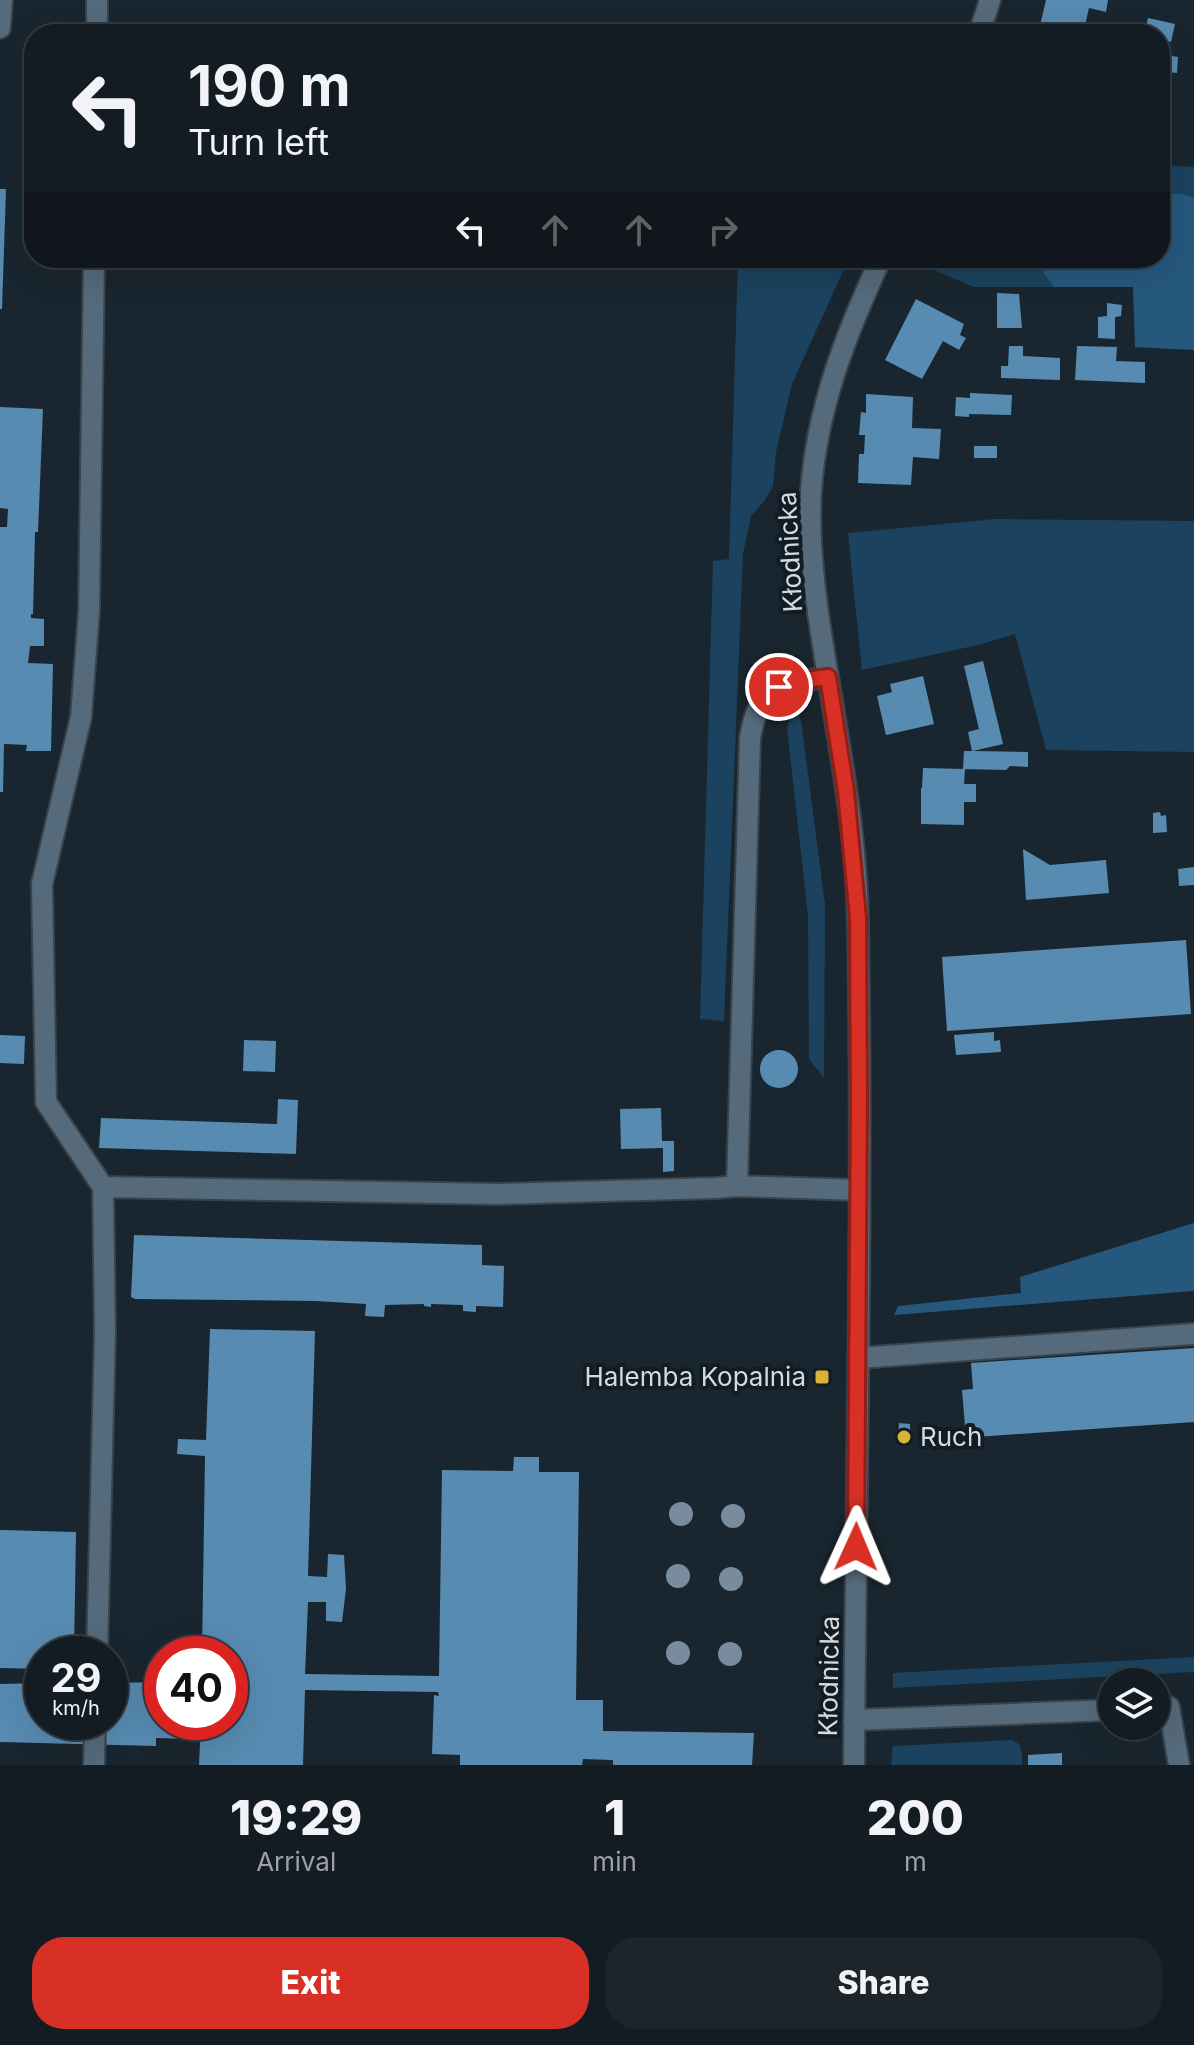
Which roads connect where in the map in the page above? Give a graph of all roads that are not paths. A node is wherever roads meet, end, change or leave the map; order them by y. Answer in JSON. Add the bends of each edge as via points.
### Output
{"nodes":[{"id":1,"x":2,"y":0,"type":"edge"},
{"id":2,"x":97,"y":0,"type":"edge"},
{"id":3,"x":990,"y":0,"type":"edge"},
{"id":4,"x":97,"y":24,"type":"edge"},
{"id":5,"x":982,"y":24,"type":"edge"},
{"id":6,"x":0,"y":28,"type":"edge"},
{"id":7,"x":94,"y":268,"type":"edge"},
{"id":8,"x":876,"y":268,"type":"edge"},
{"id":9,"x":828,"y":677,"type":"junction"},
{"id":10,"x":737,"y":1186,"type":"junction"},
{"id":11,"x":103,"y":1187,"type":"junction"},
{"id":12,"x":858,"y":1190,"type":"junction"},
{"id":13,"x":1194,"y":1334,"type":"edge"},
{"id":14,"x":858,"y":1358,"type":"junction"},
{"id":15,"x":97,"y":1636,"type":"edge"},
{"id":16,"x":1098,"y":1711,"type":"edge"},
{"id":17,"x":1170,"y":1713,"type":"edge"},
{"id":18,"x":854,"y":1720,"type":"junction"},
{"id":19,"x":95,"y":1740,"type":"edge"},
{"id":20,"x":94,"y":1765,"type":"edge"},
{"id":21,"x":854,"y":1765,"type":"edge"},
{"id":22,"x":1179,"y":1765,"type":"edge"}],
"edges":[{"from":1,"to":6,"type":"street"},
{"from":2,"to":4,"type":"street"},
{"from":3,"to":5,"type":"street"},
{"from":7,"to":11,"type":"street","via":[[89,611],[81,717],[42,884],[46,1102]]},
{"from":8,"to":9,"type":"street","name":"Kłodnicka","via":[[834,370],[815,452],[811,542]]},
{"from":9,"to":10,"type":"street","via":[[779,687],[764,699],[753,723]]},
{"from":9,"to":12,"type":"street","name":"Kłodnicka","via":[[858,918]]},
{"from":10,"to":11,"type":"street","via":[[499,1194]]},
{"from":10,"to":12,"type":"street"},
{"from":11,"to":15,"type":"street"},
{"from":12,"to":14,"type":"street","name":"Kłodnicka"},
{"from":13,"to":14,"type":"street"},
{"from":14,"to":18,"type":"street","name":"Kłodnicka"},
{"from":16,"to":18,"type":"street"},
{"from":17,"to":22,"type":"street"},
{"from":18,"to":21,"type":"street","name":"Kłodnicka"},
{"from":19,"to":20,"type":"street"}]}
